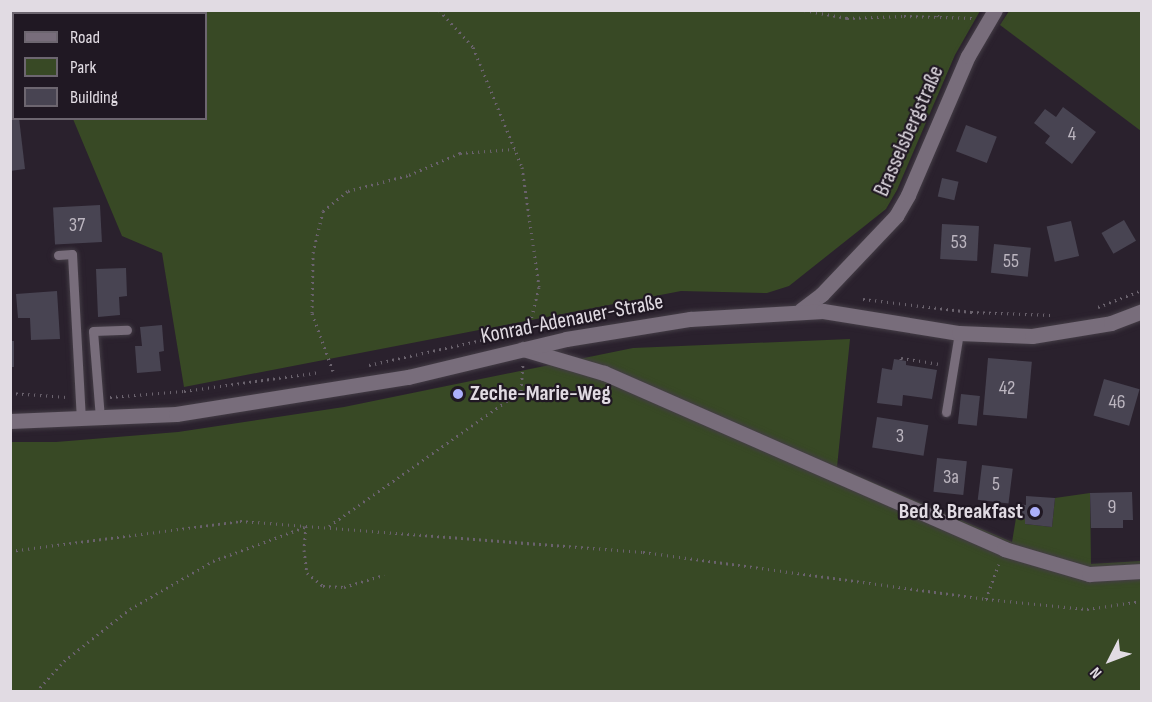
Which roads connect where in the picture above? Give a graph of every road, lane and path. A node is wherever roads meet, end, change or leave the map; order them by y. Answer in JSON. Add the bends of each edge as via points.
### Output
{"nodes":[{"id":1,"x":439,"y":10,"type":"edge"},
{"id":2,"x":804,"y":10,"type":"edge"},
{"id":3,"x":935,"y":10,"type":"edge"},
{"id":4,"x":992,"y":15,"type":"edge"},
{"id":5,"x":938,"y":16,"type":"junction"},
{"id":6,"x":515,"y":149,"type":"junction"},
{"id":7,"x":58,"y":255,"type":"dead end"},
{"id":8,"x":1142,"y":291,"type":"edge"},
{"id":9,"x":856,"y":298,"type":"dead end"},
{"id":10,"x":1094,"y":308,"type":"dead end"},
{"id":11,"x":801,"y":310,"type":"junction"},
{"id":12,"x":1142,"y":311,"type":"edge"},
{"id":13,"x":1059,"y":315,"type":"dead end"},
{"id":14,"x":540,"y":328,"type":"dead end"},
{"id":15,"x":127,"y":330,"type":"dead end"},
{"id":16,"x":528,"y":330,"type":"junction"},
{"id":17,"x":959,"y":333,"type":"junction"},
{"id":18,"x":523,"y":349,"type":"junction"},
{"id":19,"x":901,"y":360,"type":"dead end"},
{"id":20,"x":938,"y":364,"type":"dead end"},
{"id":21,"x":364,"y":366,"type":"dead end"},
{"id":22,"x":344,"y":369,"type":"dead end"},
{"id":23,"x":333,"y":371,"type":"junction"},
{"id":24,"x":10,"y":393,"type":"edge"},
{"id":25,"x":99,"y":397,"type":"junction"},
{"id":26,"x":81,"y":398,"type":"junction"},
{"id":27,"x":946,"y":412,"type":"dead end"},
{"id":28,"x":100,"y":418,"type":"junction"},
{"id":29,"x":81,"y":419,"type":"junction"},
{"id":30,"x":10,"y":421,"type":"edge"},
{"id":31,"x":306,"y":526,"type":"junction"},
{"id":32,"x":328,"y":527,"type":"junction"},
{"id":33,"x":1004,"y":549,"type":"junction"},
{"id":34,"x":10,"y":551,"type":"edge"},
{"id":35,"x":1142,"y":571,"type":"edge"},
{"id":36,"x":384,"y":575,"type":"dead end"},
{"id":37,"x":986,"y":599,"type":"junction"},
{"id":38,"x":1142,"y":601,"type":"edge"},
{"id":39,"x":36,"y":692,"type":"edge"}],
"edges":[{"from":1,"to":6,"type":"path","via":[[473,47]]},
{"from":2,"to":5,"type":"path","via":[[847,18]]},
{"from":3,"to":5,"type":"path"},
{"from":4,"to":5,"type":"path"},
{"from":4,"to":11,"type":"main road","name":"Brasselsbergstraße","via":[[968,56],[896,216],[822,294]]},
{"from":6,"to":16,"type":"path","via":[[522,167],[539,287]]},
{"from":6,"to":23,"type":"path","via":[[460,153],[409,175],[348,190],[323,211],[313,253],[312,313]]},
{"from":7,"to":26,"type":"lane","via":[[72,254]]},
{"from":8,"to":10,"type":"path"},
{"from":9,"to":13,"type":"path","via":[[971,312]]},
{"from":11,"to":17,"type":"main road","name":"Konrad-Adenauer-Straße"},
{"from":11,"to":18,"type":"main road","name":"Konrad-Adenauer-Straße","via":[[690,319]]},
{"from":12,"to":17,"type":"main road","name":"Konrad-Adenauer-Straße","via":[[1111,323],[1032,336]]},
{"from":14,"to":16,"type":"path"},
{"from":15,"to":25,"type":"lane","via":[[93,331]]},
{"from":16,"to":18,"type":"path"},
{"from":16,"to":21,"type":"path"},
{"from":17,"to":27,"type":"lane"},
{"from":18,"to":28,"type":"main road","name":"Konrad-Adenauer-Straße","via":[[408,377],[176,414]]},
{"from":18,"to":32,"type":"path","via":[[521,391]]},
{"from":18,"to":33,"type":"main road","via":[[604,373]]},
{"from":19,"to":20,"type":"path"},
{"from":22,"to":23,"type":"path"},
{"from":23,"to":25,"type":"path","via":[[184,391]]},
{"from":24,"to":26,"type":"path"},
{"from":25,"to":28,"type":"lane"},
{"from":26,"to":29,"type":"lane"},
{"from":28,"to":29,"type":"main road","name":"Konrad-Adenauer-Straße"},
{"from":29,"to":30,"type":"main road","name":"Konrad-Adenauer-Straße"},
{"from":31,"to":32,"type":"path"},
{"from":31,"to":34,"type":"path","via":[[240,521]]},
{"from":31,"to":36,"type":"path","via":[[307,573],[323,586],[344,587]]},
{"from":31,"to":39,"type":"path","via":[[213,561],[129,609],[64,661]]},
{"from":32,"to":37,"type":"path","via":[[643,552]]},
{"from":33,"to":35,"type":"main road","via":[[1089,574]]},
{"from":33,"to":37,"type":"path"},
{"from":37,"to":38,"type":"path","via":[[1087,609]]}]}
